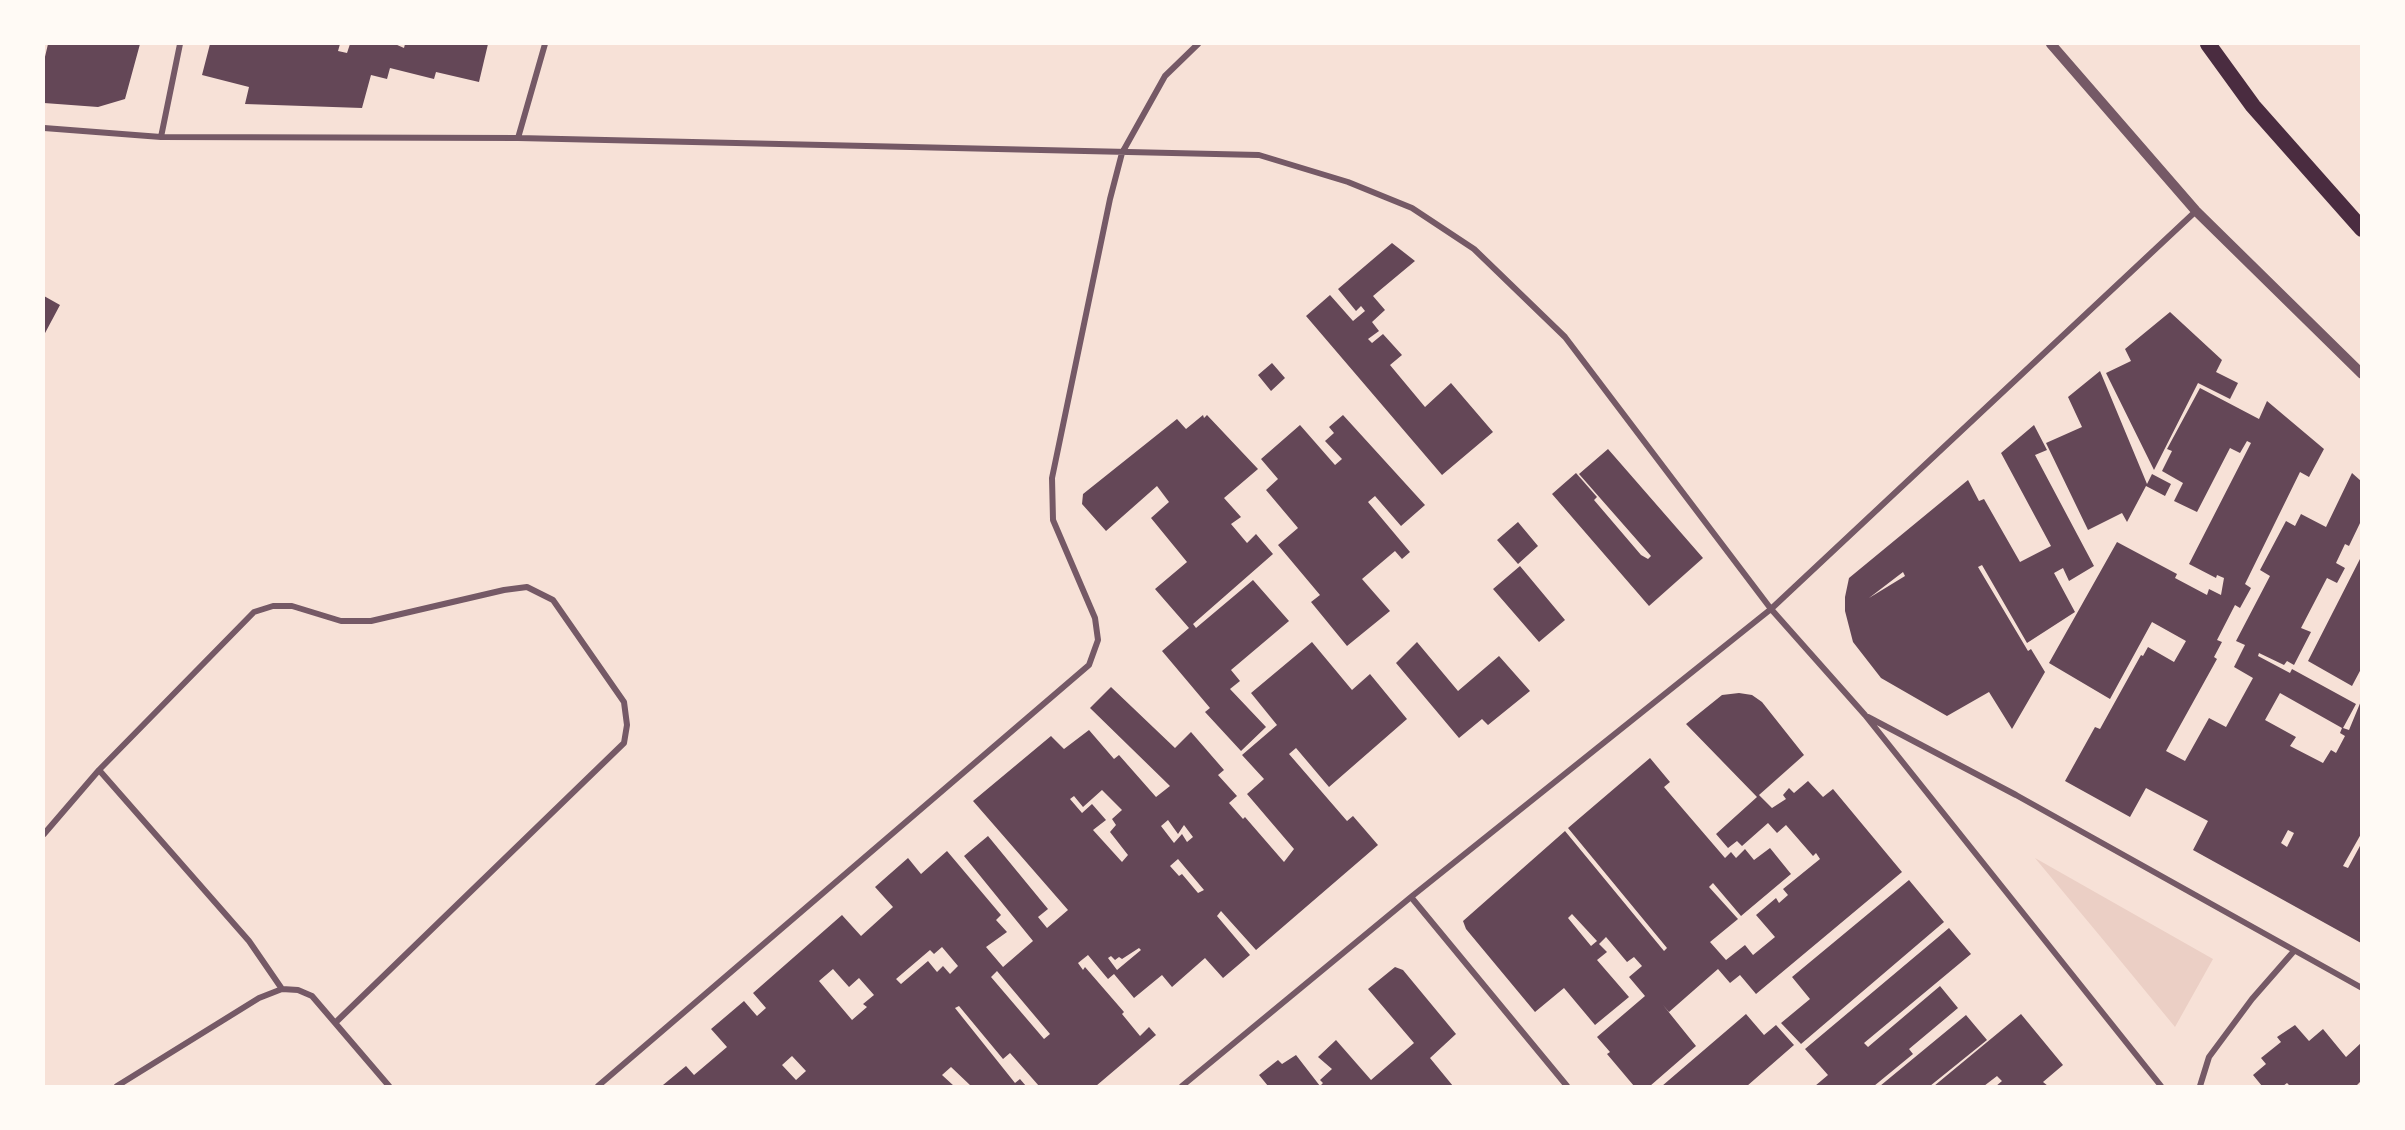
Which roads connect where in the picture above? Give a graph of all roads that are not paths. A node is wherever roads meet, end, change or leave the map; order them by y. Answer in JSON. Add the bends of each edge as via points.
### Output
{"nodes":[{"id":1,"x":180,"y":44,"type":"edge"},
{"id":2,"x":545,"y":44,"type":"edge"},
{"id":3,"x":1198,"y":44,"type":"edge"},
{"id":4,"x":2051,"y":44,"type":"edge"},
{"id":5,"x":2208,"y":44,"type":"edge"},
{"id":6,"x":44,"y":128,"type":"edge"},
{"id":7,"x":161,"y":137,"type":"junction"},
{"id":8,"x":518,"y":138,"type":"junction"},
{"id":9,"x":1122,"y":153,"type":"junction"},
{"id":10,"x":2196,"y":211,"type":"junction"},
{"id":11,"x":2361,"y":229,"type":"edge"},
{"id":12,"x":2361,"y":374,"type":"edge"},
{"id":13,"x":1771,"y":609,"type":"junction"},
{"id":14,"x":1865,"y":716,"type":"junction"},
{"id":15,"x":99,"y":770,"type":"junction"},
{"id":16,"x":44,"y":834,"type":"edge"},
{"id":17,"x":1411,"y":897,"type":"junction"},
{"id":18,"x":2295,"y":951,"type":"junction"},
{"id":19,"x":2361,"y":988,"type":"edge"},
{"id":20,"x":282,"y":989,"type":"junction"},
{"id":21,"x":335,"y":1023,"type":"junction"},
{"id":22,"x":117,"y":1086,"type":"edge"},
{"id":23,"x":389,"y":1086,"type":"edge"},
{"id":24,"x":598,"y":1086,"type":"edge"},
{"id":25,"x":1182,"y":1086,"type":"edge"},
{"id":26,"x":1567,"y":1086,"type":"edge"},
{"id":27,"x":2160,"y":1086,"type":"edge"},
{"id":28,"x":2200,"y":1086,"type":"edge"}],
"edges":[{"from":1,"to":7,"type":"street"},
{"from":2,"to":8,"type":"street"},
{"from":3,"to":9,"type":"street","via":[[1165,76]]},
{"from":4,"to":10,"type":"street"},
{"from":5,"to":11,"type":"highway","via":[[2253,106]]},
{"from":6,"to":7,"type":"street"},
{"from":7,"to":8,"type":"street"},
{"from":8,"to":9,"type":"street"},
{"from":9,"to":13,"type":"street","via":[[1258,155],[1348,182],[1412,208],[1474,249],[1565,337]]},
{"from":9,"to":24,"type":"street","via":[[1052,478],[1053,520],[1095,618],[1098,640],[1089,665]]},
{"from":10,"to":12,"type":"street"},
{"from":10,"to":13,"type":"street"},
{"from":13,"to":14,"type":"street"},
{"from":13,"to":17,"type":"street"},
{"from":14,"to":18,"type":"street","via":[[2016,795]]},
{"from":14,"to":27,"type":"street"},
{"from":15,"to":16,"type":"street"},
{"from":15,"to":20,"type":"street","via":[[249,941]]},
{"from":15,"to":21,"type":"street","via":[[254,612],[292,606],[341,621],[370,621],[527,587],[553,600],[624,702],[624,743]]},
{"from":17,"to":25,"type":"street"},
{"from":17,"to":26,"type":"street"},
{"from":18,"to":19,"type":"street"},
{"from":18,"to":28,"type":"street","via":[[2252,999],[2209,1057]]},
{"from":20,"to":21,"type":"street","via":[[312,996]]},
{"from":20,"to":22,"type":"street","via":[[259,998]]},
{"from":21,"to":23,"type":"street"}]}
